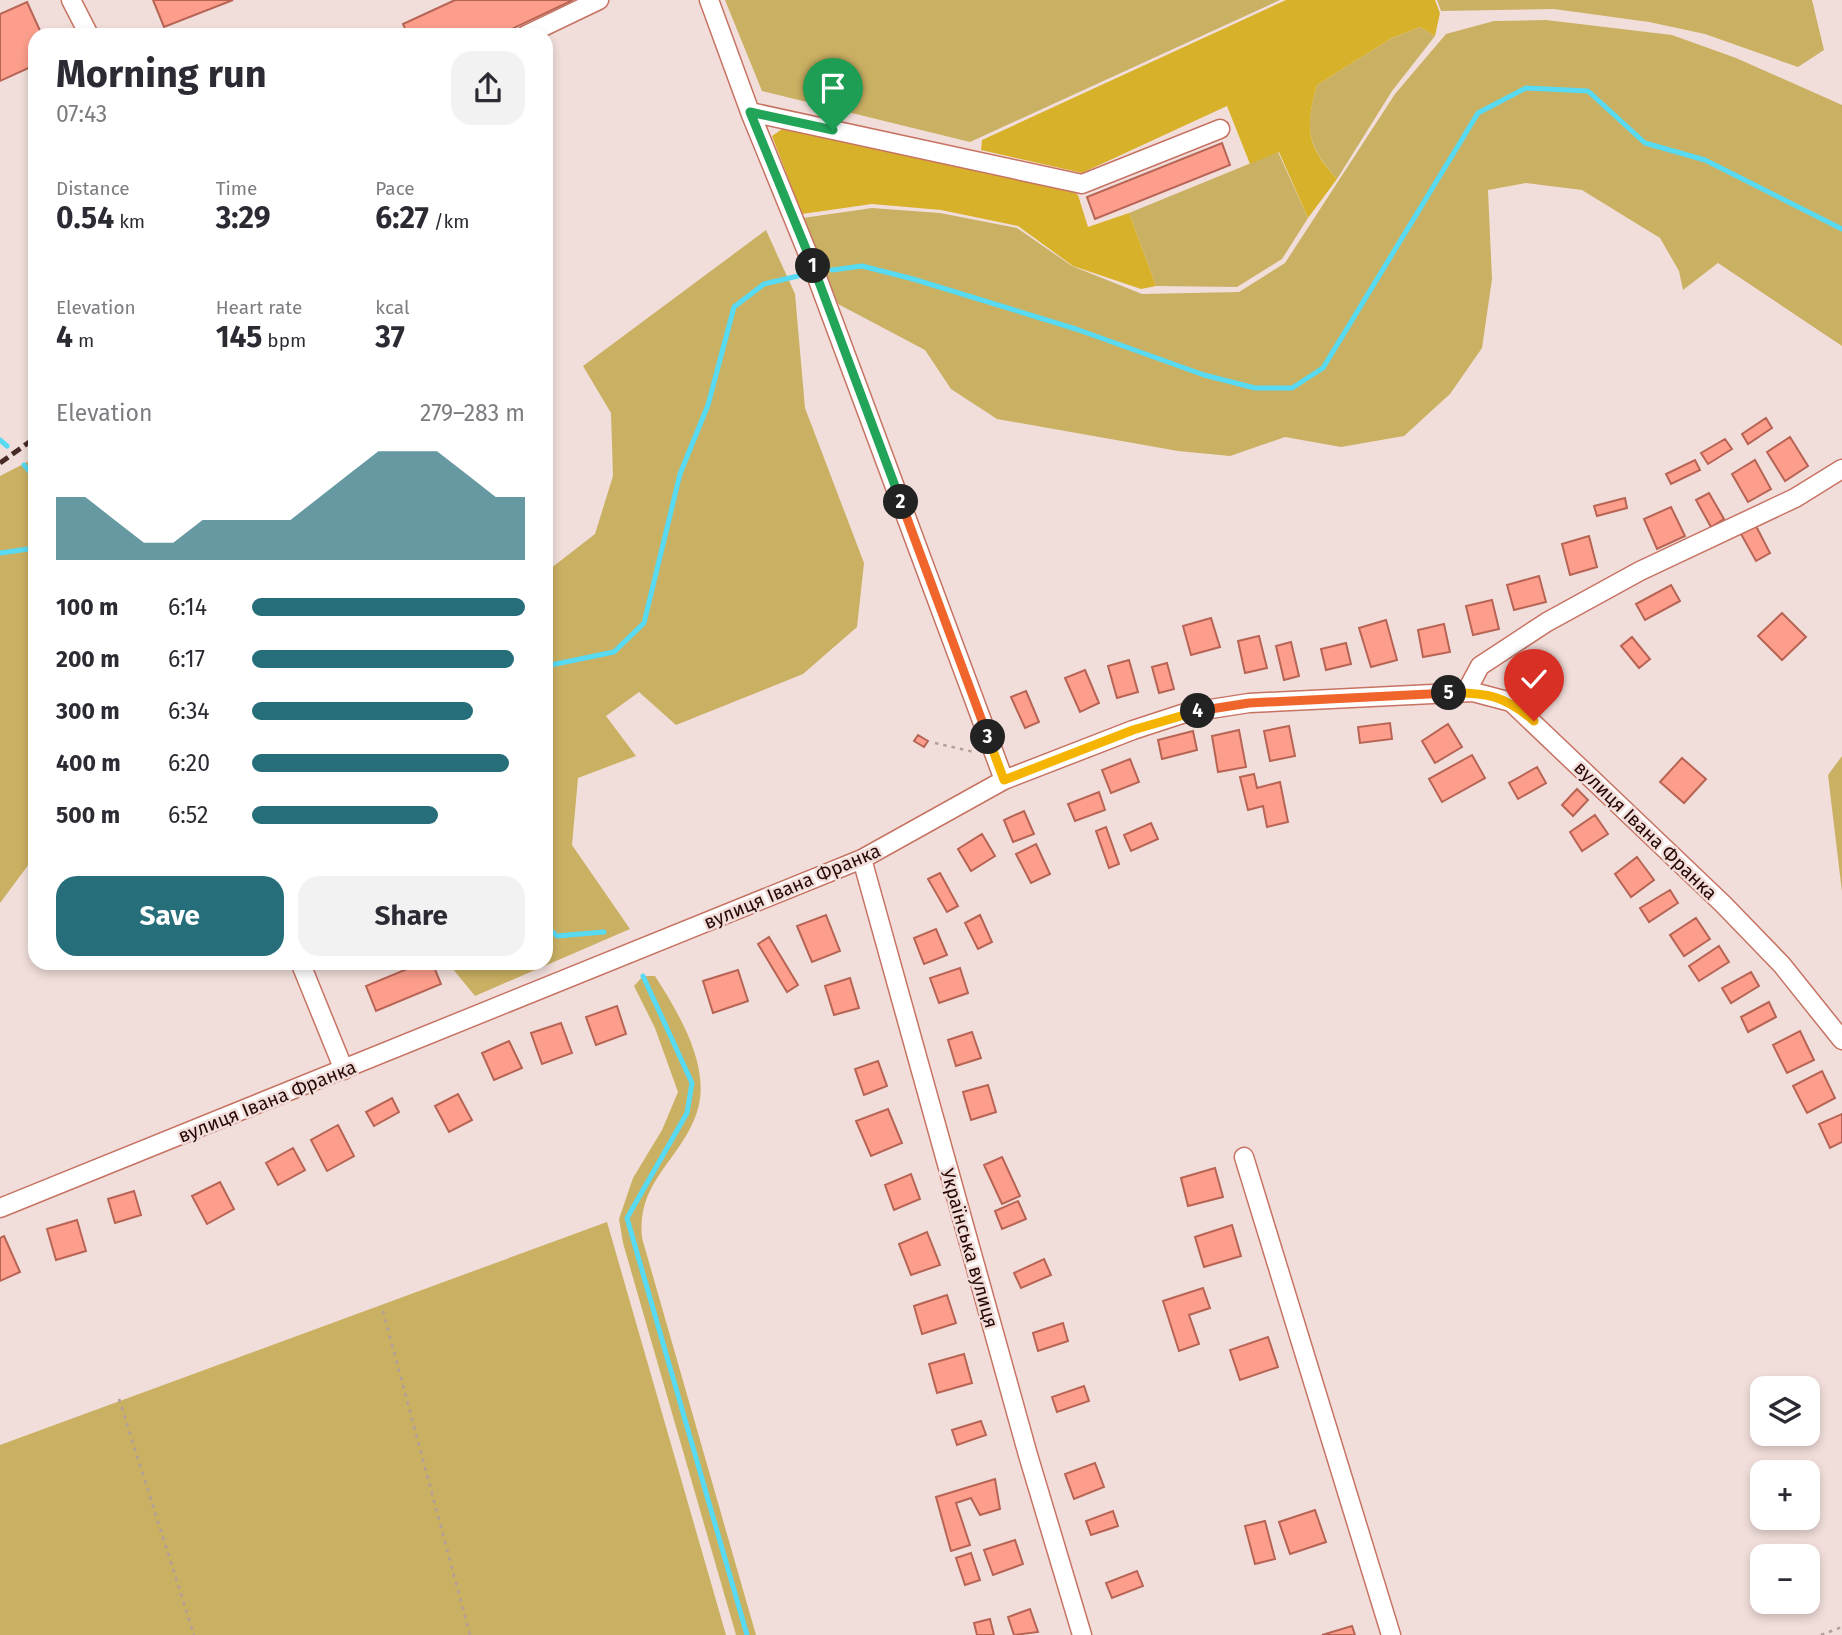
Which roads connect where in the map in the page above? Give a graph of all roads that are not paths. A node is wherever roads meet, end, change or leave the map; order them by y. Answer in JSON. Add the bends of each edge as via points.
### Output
{"nodes":[{"id":1,"x":71,"y":0,"type":"edge"},
{"id":2,"x":599,"y":0,"type":"edge"},
{"id":3,"x":709,"y":0,"type":"edge"},
{"id":4,"x":85,"y":28,"type":"edge"},
{"id":5,"x":541,"y":28,"type":"edge"},
{"id":6,"x":750,"y":112,"type":"junction"},
{"id":7,"x":1220,"y":129,"type":"dead end"},
{"id":8,"x":1842,"y":469,"type":"edge"},
{"id":9,"x":1466,"y":692,"type":"junction"},
{"id":10,"x":1004,"y":780,"type":"junction"},
{"id":11,"x":862,"y":859,"type":"junction"},
{"id":12,"x":303,"y":970,"type":"edge"},
{"id":13,"x":1842,"y":1040,"type":"edge"},
{"id":14,"x":345,"y":1070,"type":"junction"},
{"id":15,"x":1244,"y":1157,"type":"dead end"},
{"id":16,"x":0,"y":1208,"type":"edge"},
{"id":17,"x":1082,"y":1635,"type":"edge"},
{"id":18,"x":1391,"y":1635,"type":"edge"}],
"edges":[{"from":1,"to":4,"type":"street"},
{"from":2,"to":5,"type":"street"},
{"from":3,"to":6,"type":"street"},
{"from":6,"to":7,"type":"street","via":[[1082,184]]},
{"from":6,"to":10,"type":"street","via":[[812,264]]},
{"from":8,"to":9,"type":"street","via":[[1795,498],[1640,570],[1547,622],[1480,666]]},
{"from":9,"to":10,"type":"street","name":"вулиця Івана Франка","via":[[1249,703],[1185,713]]},
{"from":9,"to":13,"type":"street","name":"вулиця Івана Франка","via":[[1511,702],[1534,721],[1765,948]]},
{"from":10,"to":11,"type":"street","name":"вулиця Івана Франка"},
{"from":11,"to":14,"type":"street","name":"вулиця Івана Франка"},
{"from":11,"to":17,"type":"street","name":"Українська вулиця"},
{"from":12,"to":14,"type":"street"},
{"from":14,"to":16,"type":"street","name":"вулиця Івана Франка"},
{"from":15,"to":18,"type":"street"}]}
